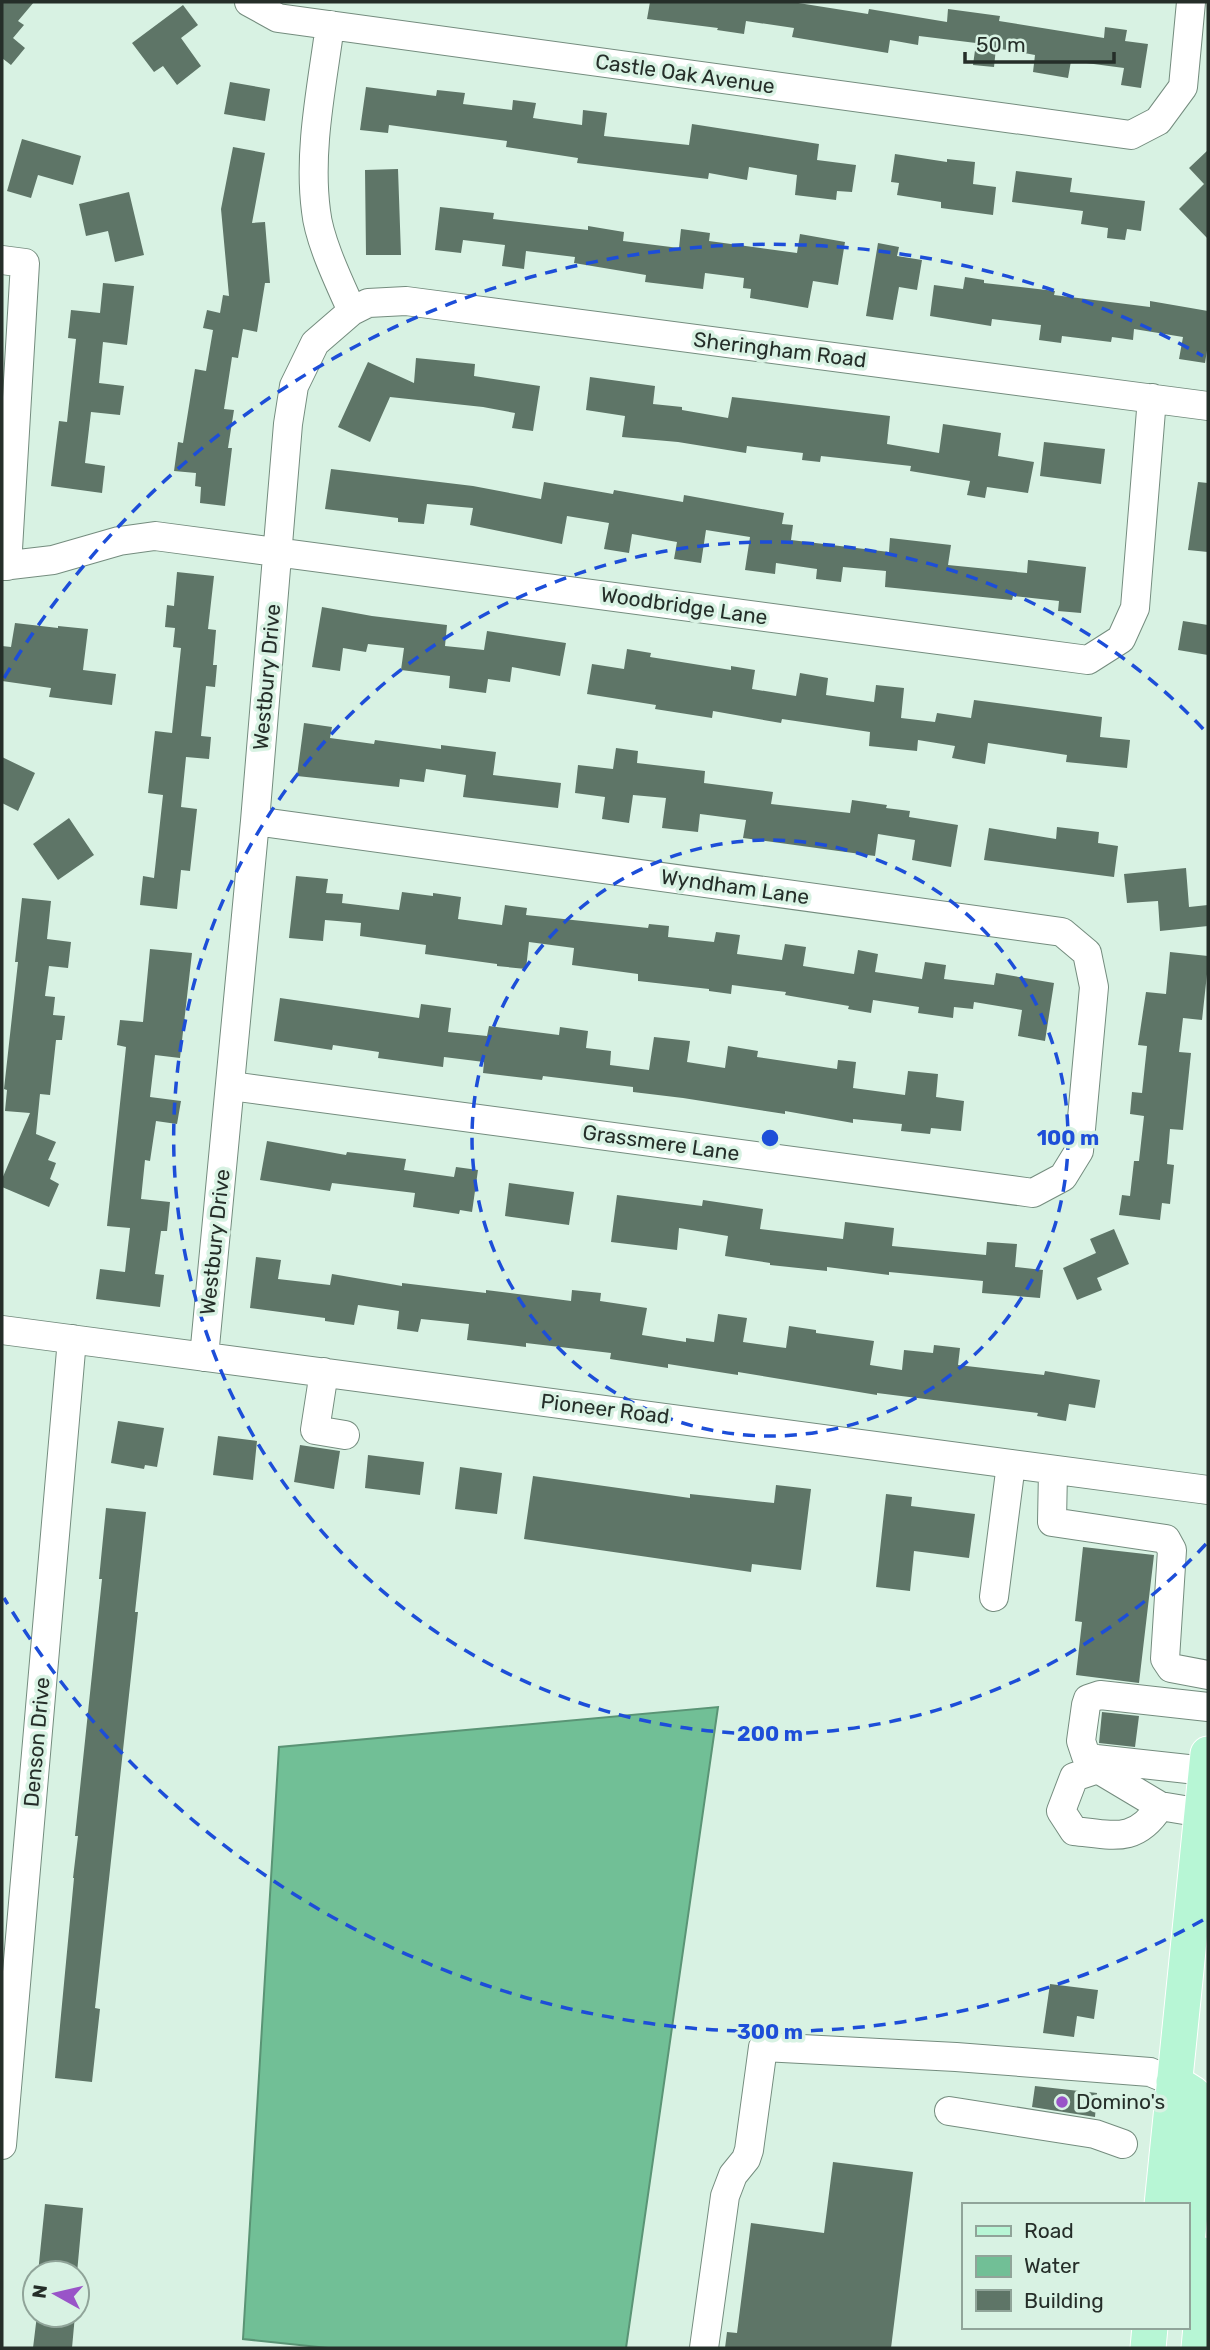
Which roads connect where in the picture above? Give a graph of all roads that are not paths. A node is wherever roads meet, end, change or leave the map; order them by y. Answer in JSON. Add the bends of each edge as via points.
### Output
{"nodes":[{"id":1,"x":249,"y":2,"type":"edge"},
{"id":2,"x":1191,"y":2,"type":"edge"},
{"id":3,"x":330,"y":25,"type":"junction"},
{"id":4,"x":13,"y":261,"type":"edge"},
{"id":5,"x":352,"y":311,"type":"junction"},
{"id":6,"x":1152,"y":398,"type":"junction"},
{"id":7,"x":1208,"y":406,"type":"edge"},
{"id":8,"x":278,"y":552,"type":"junction"},
{"id":9,"x":4,"y":566,"type":"edge"},
{"id":10,"x":255,"y":821,"type":"junction"},
{"id":11,"x":1086,"y":1074,"type":"joint"},
{"id":12,"x":231,"y":1086,"type":"junction"},
{"id":13,"x":2,"y":1330,"type":"edge"},
{"id":14,"x":72,"y":1339,"type":"junction"},
{"id":15,"x":204,"y":1357,"type":"junction"},
{"id":16,"x":324,"y":1371,"type":"junction"},
{"id":17,"x":345,"y":1434,"type":"dead end"},
{"id":18,"x":1011,"y":1464,"type":"junction"},
{"id":19,"x":1053,"y":1470,"type":"junction"},
{"id":20,"x":1208,"y":1490,"type":"edge"},
{"id":21,"x":994,"y":1597,"type":"dead end"},
{"id":22,"x":1208,"y":1675,"type":"edge"},
{"id":23,"x":1208,"y":1707,"type":"edge"},
{"id":24,"x":1207,"y":1763,"type":"edge"},
{"id":25,"x":1160,"y":1806,"type":"dead end"},
{"id":26,"x":1202,"y":1813,"type":"junction"},
{"id":27,"x":9,"y":1972,"type":"edge"},
{"id":28,"x":1174,"y":2082,"type":"junction"},
{"id":29,"x":949,"y":2111,"type":"dead end"},
{"id":30,"x":1123,"y":2144,"type":"dead end"},
{"id":31,"x":2,"y":2145,"type":"edge"},
{"id":32,"x":1162,"y":2203,"type":"edge"},
{"id":33,"x":1189,"y":2223,"type":"edge"},
{"id":34,"x":1208,"y":2255,"type":"edge"},
{"id":35,"x":1189,"y":2293,"type":"edge"},
{"id":36,"x":1150,"y":2329,"type":"edge"},
{"id":37,"x":1199,"y":2346,"type":"edge"},
{"id":38,"x":704,"y":2348,"type":"edge"},
{"id":39,"x":1148,"y":2348,"type":"edge"}],
"edges":[{"from":1,"to":3,"type":"street","name":"Castle Oak Avenue","via":[[278,18]]},
{"from":2,"to":3,"type":"street","name":"Castle Oak Avenue","via":[[1183,87],[1158,121],[1131,135]]},
{"from":3,"to":5,"type":"street","via":[[314,149],[316,213]]},
{"from":4,"to":9,"type":"street"},
{"from":5,"to":6,"type":"street","name":"Sheringham Road","via":[[368,303],[406,301]]},
{"from":5,"to":8,"type":"street","name":"Westbury Drive","via":[[315,343],[294,386]]},
{"from":6,"to":7,"type":"street","name":"Sheringham Road"},
{"from":6,"to":8,"type":"street","name":"Woodbridge Lane","via":[[1135,608],[1121,639],[1088,660]]},
{"from":8,"to":9,"type":"street","name":"Woodbridge Lane","via":[[155,536],[53,560]]},
{"from":8,"to":10,"type":"street","name":"Westbury Drive"},
{"from":10,"to":11,"type":"street","name":"Wyndham Lane","via":[[1062,932],[1087,953],[1094,987]]},
{"from":10,"to":12,"type":"street","name":"Westbury Drive"},
{"from":11,"to":12,"type":"street","name":"Grassmere Lane","via":[[1079,1151],[1063,1177],[1033,1193]]},
{"from":12,"to":15,"type":"street","name":"Westbury Drive"},
{"from":13,"to":14,"type":"street","name":"Pioneer Road"},
{"from":14,"to":15,"type":"street","name":"Pioneer Road"},
{"from":14,"to":27,"type":"street","name":"Denson Drive"},
{"from":15,"to":16,"type":"street","name":"Pioneer Road"},
{"from":16,"to":17,"type":"street","via":[[315,1430]]},
{"from":16,"to":18,"type":"street","name":"Pioneer Road"},
{"from":18,"to":19,"type":"street","name":"Pioneer Road"},
{"from":18,"to":21,"type":"street"},
{"from":19,"to":20,"type":"street","name":"Pioneer Road"},
{"from":19,"to":22,"type":"street","via":[[1052,1522],[1166,1539],[1172,1550],[1165,1659],[1171,1668]]},
{"from":23,"to":24,"type":"street","via":[[1100,1695],[1088,1699],[1081,1741],[1086,1756],[1096,1759]]},
{"from":24,"to":26,"type":"main road"},
{"from":25,"to":26,"type":"street"},
{"from":26,"to":28,"type":"main road"},
{"from":27,"to":31,"type":"street","name":"Denson Drive"},
{"from":28,"to":32,"type":"main road"},
{"from":28,"to":33,"type":"main road","via":[[1193,2094],[1201,2112]]},
{"from":28,"to":38,"type":"street","via":[[1150,2072],[763,2047],[749,2150],[725,2196]]},
{"from":29,"to":30,"type":"street","via":[[1095,2134]]},
{"from":34,"to":37,"type":"main road"},
{"from":35,"to":37,"type":"main road"},
{"from":36,"to":39,"type":"main road"}]}
